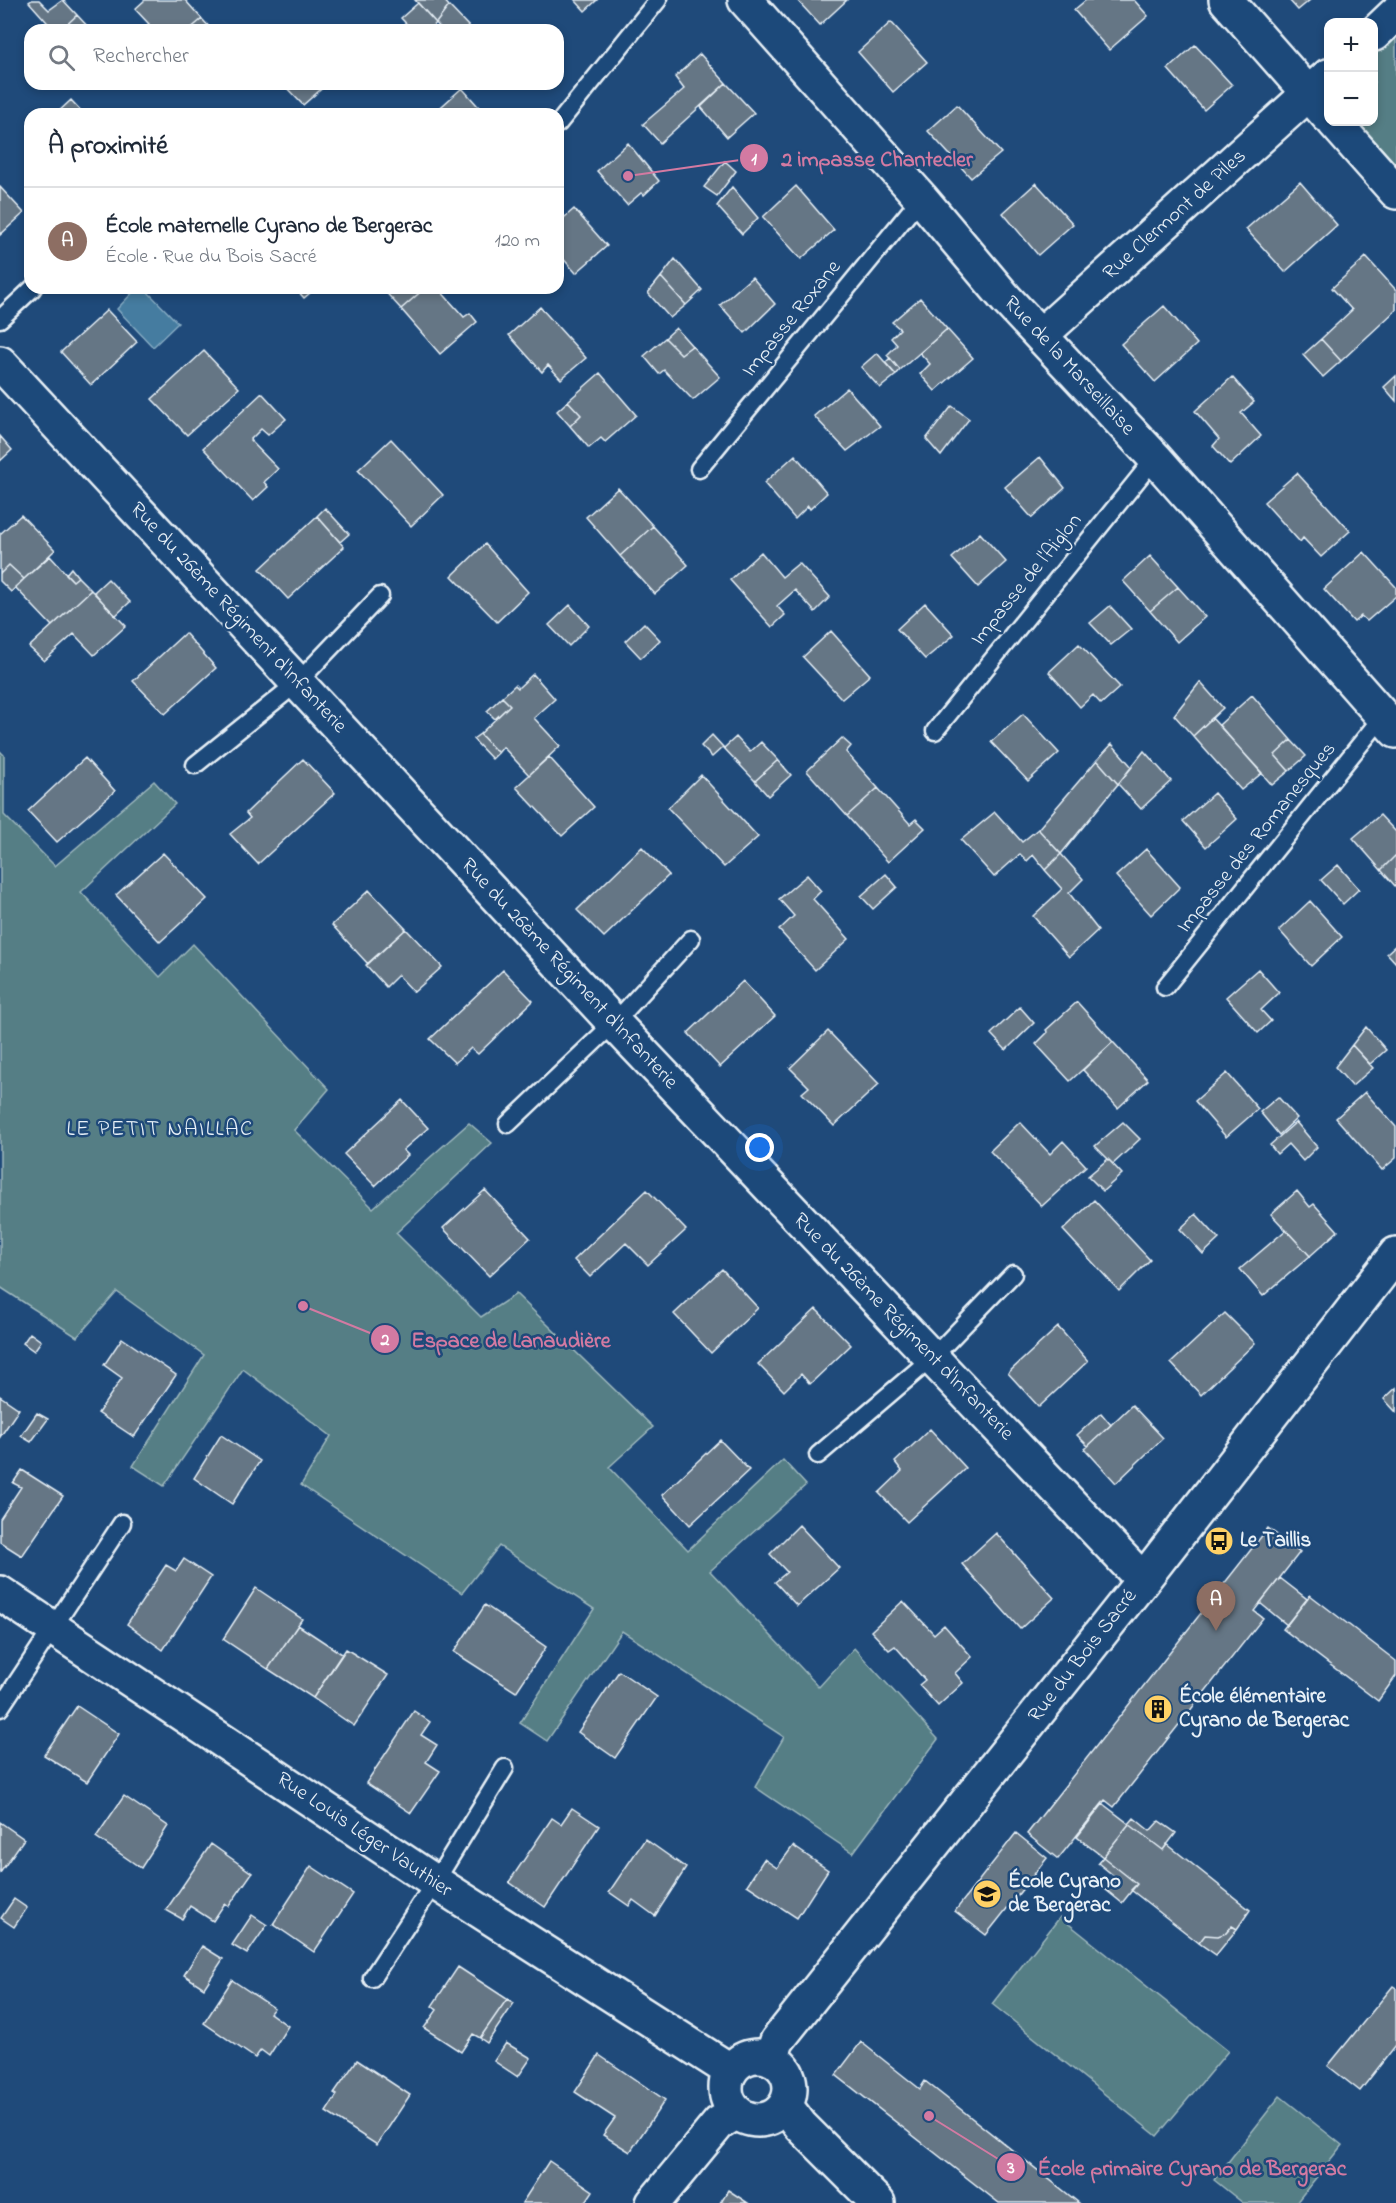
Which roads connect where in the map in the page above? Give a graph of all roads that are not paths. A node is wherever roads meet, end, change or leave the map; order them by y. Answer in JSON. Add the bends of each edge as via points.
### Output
{"nodes":[{"id":1,"x":658,"y":0,"type":"edge"},
{"id":2,"x":745,"y":0,"type":"edge"},
{"id":3,"x":1226,"y":0,"type":"edge"},
{"id":4,"x":1396,"y":13,"type":"edge"},
{"id":5,"x":1378,"y":30,"type":"edge"},
{"id":6,"x":1322,"y":95,"type":"edge"},
{"id":7,"x":564,"y":117,"type":"edge"},
{"id":8,"x":1338,"y":126,"type":"edge"},
{"id":9,"x":1396,"y":192,"type":"edge"},
{"id":10,"x":921,"y":198,"type":"junction"},
{"id":11,"x":27,"y":294,"type":"edge"},
{"id":12,"x":0,"y":319,"type":"edge"},
{"id":13,"x":1041,"y":335,"type":"junction"},
{"id":14,"x":0,"y":363,"type":"edge"},
{"id":15,"x":1155,"y":458,"type":"junction"},
{"id":16,"x":699,"y":469,"type":"dead end"},
{"id":17,"x":380,"y":596,"type":"dead end"},
{"id":18,"x":297,"y":682,"type":"junction"},
{"id":19,"x":1390,"y":723,"type":"edge"},
{"id":20,"x":935,"y":731,"type":"dead end"},
{"id":21,"x":195,"y":765,"type":"dead end"},
{"id":22,"x":691,"y":939,"type":"dead end"},
{"id":23,"x":1165,"y":987,"type":"dead end"},
{"id":24,"x":614,"y":1023,"type":"junction"},
{"id":25,"x":508,"y":1124,"type":"dead end"},
{"id":26,"x":1396,"y":1254,"type":"edge"},
{"id":27,"x":1013,"y":1274,"type":"dead end"},
{"id":28,"x":933,"y":1357,"type":"junction"},
{"id":29,"x":818,"y":1455,"type":"dead end"},
{"id":30,"x":122,"y":1523,"type":"dead end"},
{"id":31,"x":1143,"y":1580,"type":"junction"},
{"id":32,"x":0,"y":1593,"type":"edge"},
{"id":33,"x":53,"y":1628,"type":"junction"},
{"id":34,"x":0,"y":1708,"type":"edge"},
{"id":35,"x":505,"y":1768,"type":"dead end"},
{"id":36,"x":435,"y":1882,"type":"junction"},
{"id":37,"x":372,"y":1978,"type":"dead end"},
{"id":38,"x":771,"y":2059,"type":"junction"},
{"id":39,"x":731,"y":2071,"type":"junction"},
{"id":40,"x":785,"y":2105,"type":"junction"},
{"id":41,"x":737,"y":2112,"type":"junction"},
{"id":42,"x":653,"y":2203,"type":"edge"},
{"id":43,"x":878,"y":2203,"type":"edge"}],
"edges":[{"from":1,"to":7,"type":"lane"},
{"from":2,"to":10,"type":"street","name":"Rue de la Marseillaise"},
{"from":3,"to":6,"type":"street"},
{"from":4,"to":5,"type":"street"},
{"from":6,"to":13,"type":"street","name":"Rue Clermont de Piles"},
{"from":8,"to":9,"type":"street"},
{"from":10,"to":13,"type":"street","name":"Rue de la Marseillaise"},
{"from":10,"to":16,"type":"lane","name":"Impasse Roxane"},
{"from":11,"to":12,"type":"lane"},
{"from":13,"to":15,"type":"street","name":"Rue de la Marseillaise"},
{"from":14,"to":18,"type":"street","name":"Rue du 26ème Régiment d'Infanterie"},
{"from":15,"to":19,"type":"street","name":"Rue de la Marseillaise"},
{"from":15,"to":20,"type":"lane","name":"Impasse de l'Aiglon"},
{"from":17,"to":18,"type":"lane"},
{"from":18,"to":21,"type":"lane"},
{"from":18,"to":24,"type":"street","name":"Rue du 26ème Régiment d'Infanterie"},
{"from":19,"to":23,"type":"lane","name":"Impasse des Romanesques"},
{"from":22,"to":24,"type":"lane"},
{"from":24,"to":25,"type":"lane"},
{"from":24,"to":28,"type":"street","name":"Rue du 26ème Régiment d'Infanterie"},
{"from":26,"to":31,"type":"street","name":"Rue du Bois Sacré"},
{"from":27,"to":28,"type":"lane"},
{"from":28,"to":29,"type":"lane"},
{"from":28,"to":31,"type":"street","name":"Rue du 26ème Régiment d'Infanterie"},
{"from":30,"to":33,"type":"lane"},
{"from":31,"to":38,"type":"street","name":"Rue du Bois Sacré","via":[[777,2041]]},
{"from":32,"to":33,"type":"street","name":"Rue Louis Léger Vauthier"},
{"from":33,"to":34,"type":"lane"},
{"from":33,"to":36,"type":"street","name":"Rue Louis Léger Vauthier"},
{"from":35,"to":36,"type":"lane"},
{"from":36,"to":37,"type":"lane"},
{"from":36,"to":39,"type":"street","name":"Rue Louis Léger Vauthier"},
{"from":38,"to":39,"type":"street","via":[[754,2056]]},
{"from":38,"to":40,"type":"street","via":[[787,2074],[790,2084]]},
{"from":39,"to":41,"type":"street","via":[[726,2088]]},
{"from":40,"to":41,"type":"street","via":[[768,2118],[757,2120]]},
{"from":40,"to":43,"type":"street","via":[[801,2127]]},
{"from":41,"to":42,"type":"street","via":[[718,2123]]}]}
